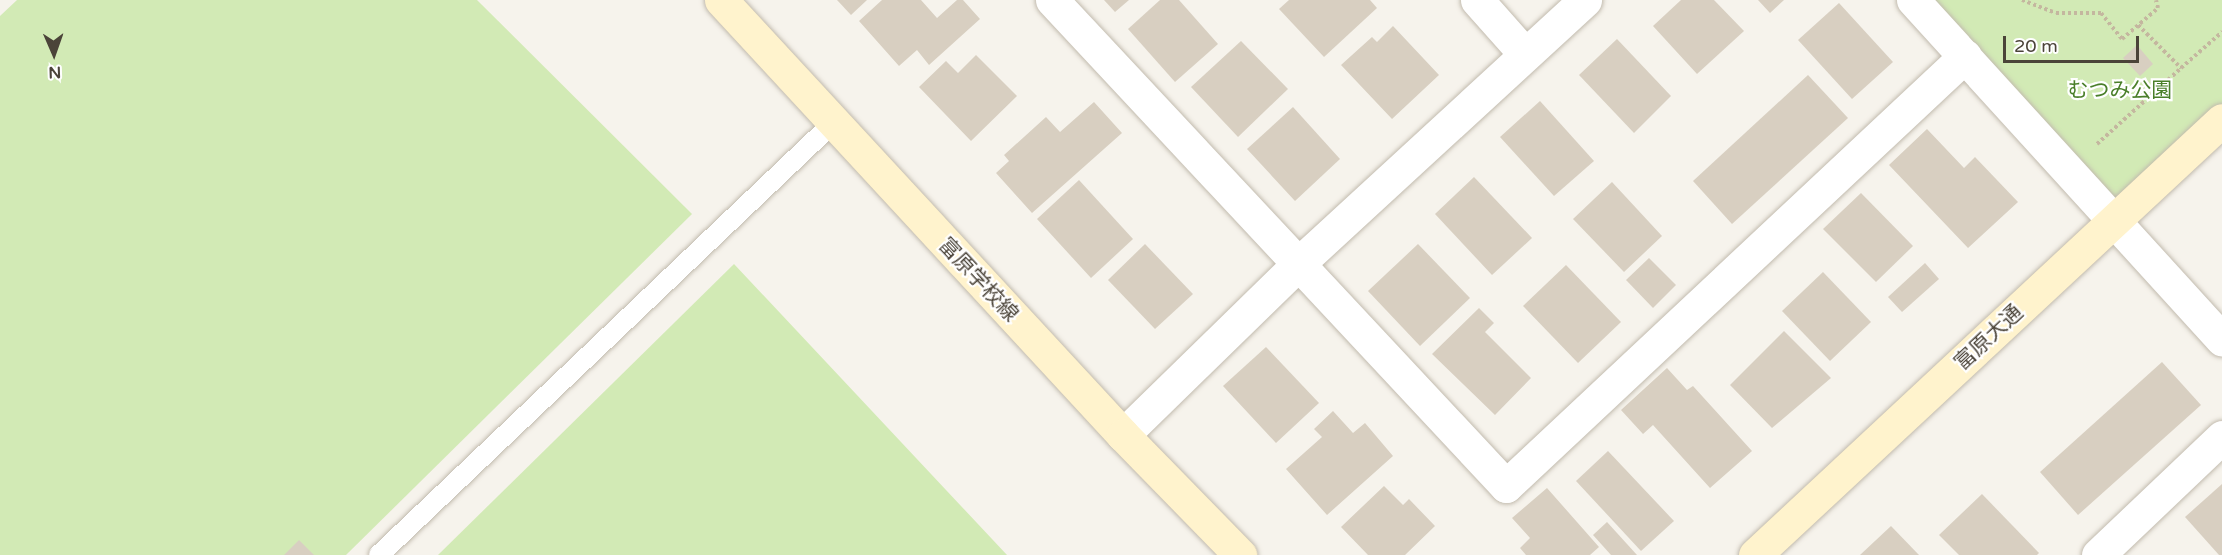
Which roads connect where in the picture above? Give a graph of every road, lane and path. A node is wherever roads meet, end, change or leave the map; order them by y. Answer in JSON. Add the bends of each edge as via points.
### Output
{"nodes":[{"id":1,"x":721,"y":0,"type":"edge"},
{"id":2,"x":1052,"y":0,"type":"edge"},
{"id":3,"x":1477,"y":0,"type":"edge"},
{"id":4,"x":1585,"y":0,"type":"edge"},
{"id":5,"x":1913,"y":0,"type":"edge"},
{"id":6,"x":2022,"y":0,"type":"edge"},
{"id":7,"x":2156,"y":0,"type":"edge"},
{"id":8,"x":2138,"y":25,"type":"junction"},
{"id":9,"x":2222,"y":32,"type":"edge"},
{"id":10,"x":1525,"y":54,"type":"junction"},
{"id":11,"x":1965,"y":56,"type":"junction"},
{"id":12,"x":2181,"y":68,"type":"junction"},
{"id":13,"x":2222,"y":120,"type":"edge"},
{"id":14,"x":834,"y":122,"type":"junction"},
{"id":15,"x":2090,"y":135,"type":"dead end"},
{"id":16,"x":2115,"y":220,"type":"junction"},
{"id":17,"x":1298,"y":264,"type":"junction"},
{"id":18,"x":2222,"y":339,"type":"edge"},
{"id":19,"x":1123,"y":435,"type":"junction"},
{"id":20,"x":2222,"y":437,"type":"edge"},
{"id":21,"x":379,"y":555,"type":"edge"},
{"id":22,"x":1240,"y":555,"type":"edge"},
{"id":23,"x":1755,"y":555,"type":"edge"},
{"id":24,"x":2098,"y":555,"type":"edge"}],
"edges":[{"from":1,"to":14,"type":"street","name":"富原学校線"},
{"from":2,"to":17,"type":"street"},
{"from":3,"to":10,"type":"street"},
{"from":4,"to":10,"type":"street"},
{"from":5,"to":11,"type":"street"},
{"from":6,"to":8,"type":"path","via":[[2056,13],[2101,13],[2122,39]]},
{"from":7,"to":8,"type":"path","via":[[2158,8]]},
{"from":8,"to":12,"type":"path"},
{"from":9,"to":12,"type":"path"},
{"from":10,"to":17,"type":"street"},
{"from":11,"to":16,"type":"street"},
{"from":11,"to":17,"type":"street","via":[[1506,486]]},
{"from":12,"to":15,"type":"path","via":[[2098,144]]},
{"from":13,"to":16,"type":"street","name":"富原大通"},
{"from":14,"to":19,"type":"street","name":"富原学校線"},
{"from":14,"to":21,"type":"lane"},
{"from":16,"to":18,"type":"street"},
{"from":16,"to":23,"type":"street","name":"富原大通"},
{"from":17,"to":19,"type":"street"},
{"from":19,"to":22,"type":"street","name":"富原学校線"},
{"from":20,"to":24,"type":"street"}]}
